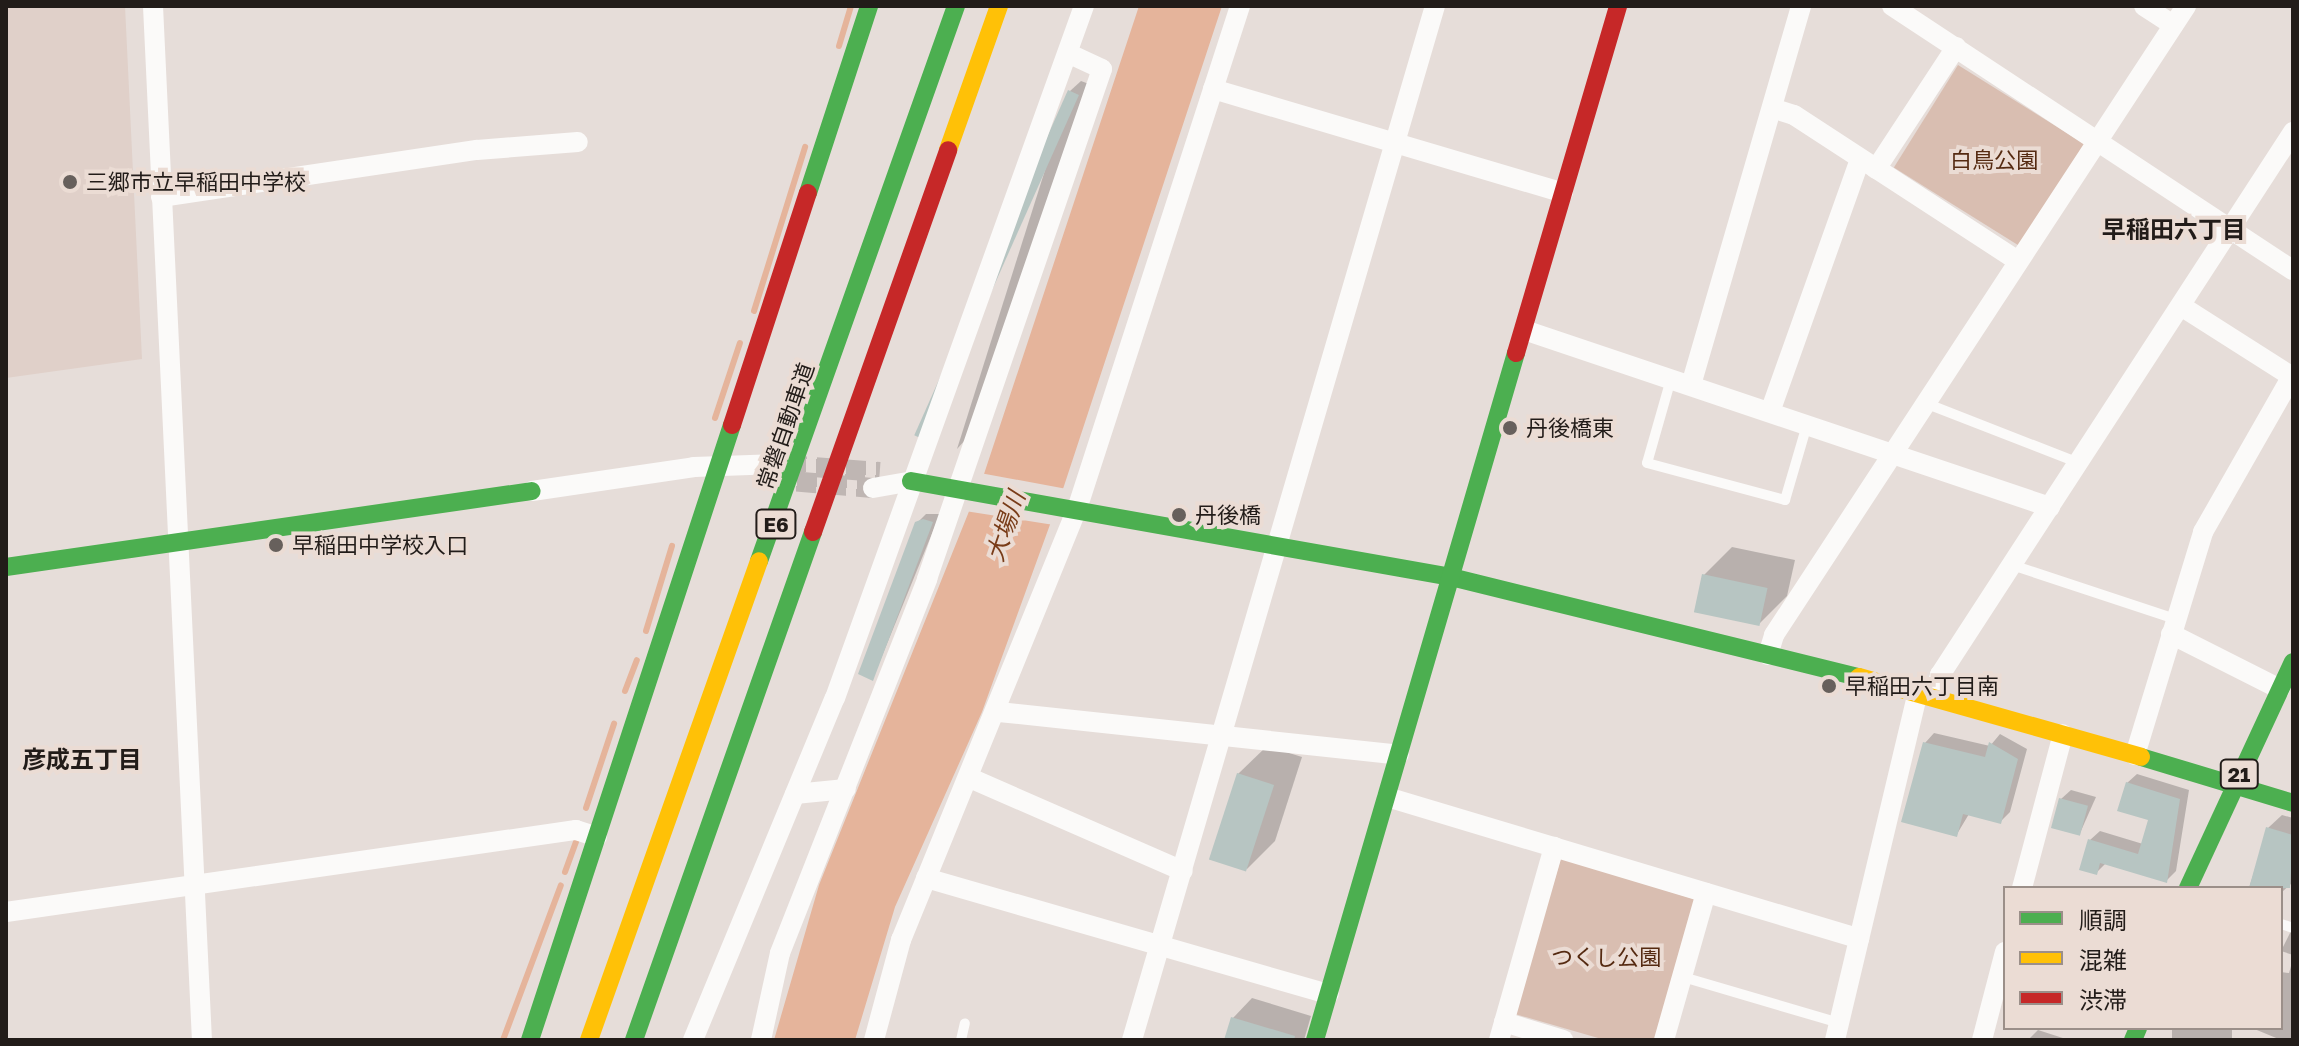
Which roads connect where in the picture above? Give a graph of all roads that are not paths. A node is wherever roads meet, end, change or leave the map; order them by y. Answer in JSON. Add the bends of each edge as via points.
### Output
{"nodes":[{"id":1,"x":153,"y":6,"type":"edge"},
{"id":2,"x":869,"y":6,"type":"edge"},
{"id":3,"x":956,"y":6,"type":"edge"},
{"id":4,"x":999,"y":6,"type":"edge"},
{"id":5,"x":1084,"y":6,"type":"edge"},
{"id":6,"x":1240,"y":6,"type":"edge"},
{"id":7,"x":1435,"y":6,"type":"edge"},
{"id":8,"x":1618,"y":6,"type":"edge"},
{"id":9,"x":1801,"y":6,"type":"edge"},
{"id":10,"x":1892,"y":6,"type":"edge"},
{"id":11,"x":2144,"y":6,"type":"edge"},
{"id":12,"x":2186,"y":6,"type":"edge"},
{"id":13,"x":2173,"y":25,"type":"junction"},
{"id":14,"x":1956,"y":47,"type":"junction"},
{"id":15,"x":1068,"y":53,"type":"junction"},
{"id":16,"x":1213,"y":89,"type":"junction"},
{"id":17,"x":1772,"y":108,"type":"junction"},
{"id":18,"x":2293,"y":132,"type":"edge"},
{"id":19,"x":2098,"y":140,"type":"junction"},
{"id":20,"x":578,"y":142,"type":"dead end"},
{"id":21,"x":1396,"y":142,"type":"junction"},
{"id":22,"x":1868,"y":164,"type":"junction"},
{"id":23,"x":1563,"y":193,"type":"junction"},
{"id":24,"x":161,"y":197,"type":"junction"},
{"id":25,"x":2231,"y":230,"type":"junction"},
{"id":26,"x":2018,"y":261,"type":"junction"},
{"id":27,"x":2293,"y":270,"type":"edge"},
{"id":28,"x":2181,"y":306,"type":"junction"},
{"id":29,"x":1524,"y":330,"type":"junction"},
{"id":30,"x":2292,"y":375,"type":"edge"},
{"id":31,"x":1681,"y":382,"type":"junction"},
{"id":32,"x":1925,"y":403,"type":"junction"},
{"id":33,"x":1770,"y":412,"type":"junction"},
{"id":34,"x":1807,"y":425,"type":"junction"},
{"id":35,"x":1892,"y":453,"type":"junction"},
{"id":36,"x":2079,"y":463,"type":"junction"},
{"id":37,"x":718,"y":467,"type":"junction"},
{"id":38,"x":770,"y":472,"type":"tunnel mouth"},
{"id":39,"x":877,"y":480,"type":"tunnel mouth"},
{"id":40,"x":911,"y":481,"type":"junction"},
{"id":41,"x":964,"y":490,"type":"junction"},
{"id":42,"x":532,"y":491,"type":"joint"},
{"id":43,"x":2050,"y":507,"type":"junction"},
{"id":44,"x":1072,"y":509,"type":"junction"},
{"id":45,"x":178,"y":543,"type":"junction"},
{"id":46,"x":1276,"y":546,"type":"junction"},
{"id":47,"x":2012,"y":565,"type":"junction"},
{"id":48,"x":6,"y":567,"type":"edge"},
{"id":49,"x":1451,"y":577,"type":"junction"},
{"id":50,"x":2173,"y":627,"type":"junction"},
{"id":51,"x":1768,"y":655,"type":"junction"},
{"id":52,"x":2292,"y":666,"type":"edge"},
{"id":53,"x":2280,"y":689,"type":"junction"},
{"id":54,"x":1926,"y":693,"type":"junction"},
{"id":55,"x":999,"y":712,"type":"junction"},
{"id":56,"x":2063,"y":734,"type":"junction"},
{"id":57,"x":1222,"y":736,"type":"junction"},
{"id":58,"x":1399,"y":755,"type":"junction"},
{"id":59,"x":2135,"y":755,"type":"junction"},
{"id":60,"x":970,"y":778,"type":"junction"},
{"id":61,"x":2233,"y":785,"type":"junction"},
{"id":62,"x":846,"y":789,"type":"junction"},
{"id":63,"x":795,"y":794,"type":"junction"},
{"id":64,"x":1387,"y":797,"type":"junction"},
{"id":65,"x":2293,"y":803,"type":"edge"},
{"id":66,"x":597,"y":837,"type":"junction"},
{"id":67,"x":1554,"y":847,"type":"junction"},
{"id":68,"x":1183,"y":871,"type":"junction"},
{"id":69,"x":926,"y":878,"type":"junction"},
{"id":70,"x":195,"y":885,"type":"junction"},
{"id":71,"x":2023,"y":886,"type":"edge"},
{"id":72,"x":2189,"y":886,"type":"edge"},
{"id":73,"x":1706,"y":893,"type":"junction"},
{"id":74,"x":6,"y":912,"type":"edge"},
{"id":75,"x":1859,"y":939,"type":"junction"},
{"id":76,"x":1160,"y":945,"type":"junction"},
{"id":77,"x":2003,"y":960,"type":"edge"},
{"id":78,"x":1683,"y":977,"type":"junction"},
{"id":79,"x":1329,"y":994,"type":"junction"},
{"id":80,"x":965,"y":1023,"type":"dead end"},
{"id":81,"x":1502,"y":1031,"type":"edge"},
{"id":82,"x":1837,"y":1032,"type":"edge"},
{"id":83,"x":202,"y":1040,"type":"edge"},
{"id":84,"x":530,"y":1040,"type":"edge"},
{"id":85,"x":589,"y":1040,"type":"edge"},
{"id":86,"x":634,"y":1040,"type":"edge"},
{"id":87,"x":693,"y":1040,"type":"edge"},
{"id":88,"x":761,"y":1040,"type":"edge"},
{"id":89,"x":874,"y":1040,"type":"edge"},
{"id":90,"x":961,"y":1040,"type":"edge"},
{"id":91,"x":1132,"y":1040,"type":"edge"},
{"id":92,"x":1315,"y":1040,"type":"edge"},
{"id":93,"x":1563,"y":1040,"type":"edge"},
{"id":94,"x":1664,"y":1040,"type":"edge"},
{"id":95,"x":1982,"y":1040,"type":"edge"}],
"edges":[{"from":1,"to":24,"type":"street"},
{"from":2,"to":37,"type":"main road"},
{"from":3,"to":85,"type":"main road","name":"常磐自動車道","number":"E6"},
{"from":4,"to":86,"type":"main road","number":"E6"},
{"from":5,"to":15,"type":"street"},
{"from":6,"to":16,"type":"street"},
{"from":7,"to":21,"type":"street"},
{"from":8,"to":23,"type":"main road"},
{"from":9,"to":17,"type":"street"},
{"from":10,"to":14,"type":"street"},
{"from":11,"to":13,"type":"street"},
{"from":12,"to":13,"type":"street"},
{"from":13,"to":19,"type":"street"},
{"from":14,"to":19,"type":"street"},
{"from":14,"to":22,"type":"street"},
{"from":15,"to":40,"type":"street"},
{"from":15,"to":41,"type":"street","via":[[1102,69]]},
{"from":16,"to":21,"type":"street"},
{"from":16,"to":44,"type":"street"},
{"from":17,"to":22,"type":"street"},
{"from":17,"to":31,"type":"street"},
{"from":18,"to":25,"type":"street"},
{"from":19,"to":25,"type":"street"},
{"from":19,"to":26,"type":"street"},
{"from":20,"to":24,"type":"street"},
{"from":21,"to":23,"type":"street"},
{"from":21,"to":46,"type":"street"},
{"from":22,"to":26,"type":"street"},
{"from":22,"to":33,"type":"street"},
{"from":23,"to":29,"type":"main road"},
{"from":24,"to":45,"type":"street"},
{"from":25,"to":27,"type":"street"},
{"from":25,"to":28,"type":"street"},
{"from":26,"to":32,"type":"street"},
{"from":28,"to":30,"type":"street"},
{"from":28,"to":36,"type":"street"},
{"from":29,"to":31,"type":"street"},
{"from":29,"to":49,"type":"main road"},
{"from":30,"to":50,"type":"street","via":[[2203,532]]},
{"from":31,"to":33,"type":"street"},
{"from":31,"to":34,"type":"lane","via":[[1647,463],[1785,500]]},
{"from":32,"to":35,"type":"street"},
{"from":32,"to":36,"type":"lane"},
{"from":33,"to":34,"type":"street"},
{"from":34,"to":35,"type":"street"},
{"from":35,"to":43,"type":"street"},
{"from":35,"to":51,"type":"street","via":[[1774,635]]},
{"from":36,"to":43,"type":"street"},
{"from":37,"to":38,"type":"street"},
{"from":37,"to":42,"type":"street"},
{"from":37,"to":66,"type":"main road"},
{"from":39,"to":40,"type":"street"},
{"from":40,"to":41,"type":"main road"},
{"from":40,"to":63,"type":"street"},
{"from":41,"to":44,"type":"main road"},
{"from":41,"to":62,"type":"street"},
{"from":42,"to":45,"type":"main road"},
{"from":43,"to":47,"type":"street"},
{"from":44,"to":46,"type":"main road"},
{"from":44,"to":55,"type":"street"},
{"from":45,"to":48,"type":"main road"},
{"from":45,"to":70,"type":"street"},
{"from":46,"to":49,"type":"main road"},
{"from":46,"to":57,"type":"street"},
{"from":47,"to":50,"type":"lane"},
{"from":47,"to":54,"type":"street"},
{"from":49,"to":51,"type":"main road"},
{"from":49,"to":58,"type":"main road"},
{"from":50,"to":53,"type":"street"},
{"from":50,"to":59,"type":"street"},
{"from":51,"to":54,"type":"main road"},
{"from":52,"to":53,"type":"main road","number":"21"},
{"from":53,"to":61,"type":"main road","number":"21"},
{"from":54,"to":56,"type":"main road"},
{"from":54,"to":75,"type":"street"},
{"from":55,"to":57,"type":"street"},
{"from":55,"to":60,"type":"street"},
{"from":56,"to":59,"type":"main road"},
{"from":56,"to":71,"type":"street"},
{"from":57,"to":58,"type":"street"},
{"from":57,"to":68,"type":"street"},
{"from":58,"to":64,"type":"main road"},
{"from":59,"to":61,"type":"main road"},
{"from":60,"to":68,"type":"street"},
{"from":60,"to":69,"type":"street"},
{"from":61,"to":65,"type":"main road"},
{"from":61,"to":72,"type":"main road","number":"21"},
{"from":62,"to":63,"type":"street"},
{"from":62,"to":88,"type":"street","via":[[780,953]]},
{"from":63,"to":87,"type":"street"},
{"from":64,"to":67,"type":"street"},
{"from":64,"to":79,"type":"main road"},
{"from":66,"to":70,"type":"street","via":[[576,830]]},
{"from":66,"to":84,"type":"main road"},
{"from":67,"to":73,"type":"street"},
{"from":67,"to":81,"type":"street"},
{"from":68,"to":76,"type":"street"},
{"from":69,"to":76,"type":"street"},
{"from":69,"to":89,"type":"street"},
{"from":70,"to":74,"type":"street"},
{"from":70,"to":83,"type":"street"},
{"from":73,"to":75,"type":"street"},
{"from":73,"to":78,"type":"street"},
{"from":75,"to":82,"type":"street"},
{"from":76,"to":79,"type":"street"},
{"from":76,"to":91,"type":"street"},
{"from":77,"to":95,"type":"street"},
{"from":78,"to":82,"type":"lane"},
{"from":78,"to":94,"type":"street"},
{"from":79,"to":92,"type":"main road"},
{"from":80,"to":90,"type":"lane"},
{"from":81,"to":93,"type":"street"}]}
